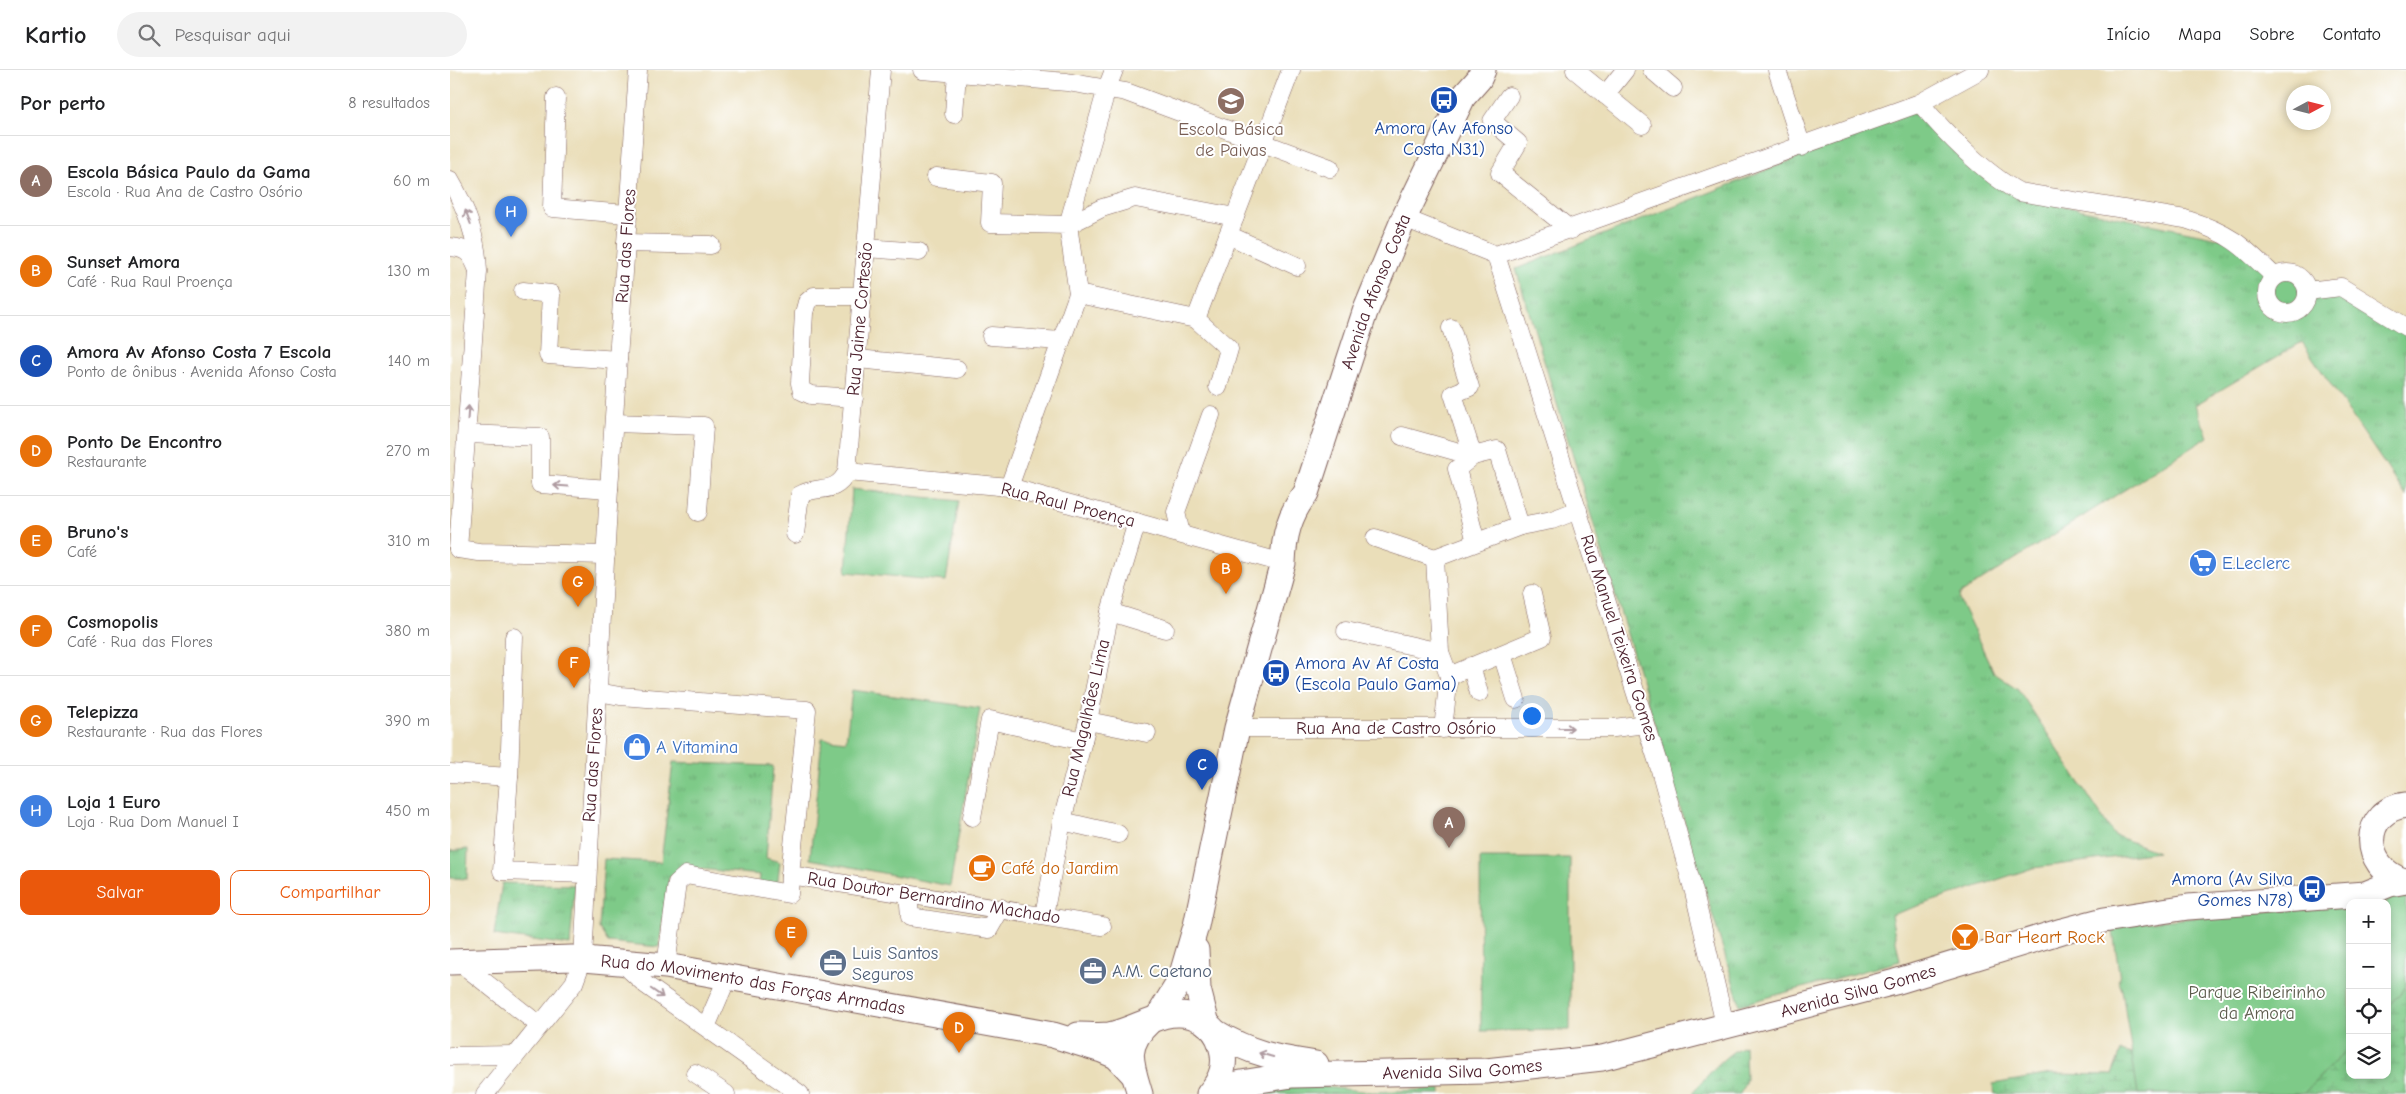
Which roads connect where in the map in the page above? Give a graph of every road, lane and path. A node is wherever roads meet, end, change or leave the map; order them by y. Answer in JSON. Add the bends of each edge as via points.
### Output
{"nodes":[{"id":1,"x":638,"y":70,"type":"edge"},
{"id":2,"x":881,"y":70,"type":"edge"},
{"id":3,"x":922,"y":70,"type":"edge"},
{"id":4,"x":1114,"y":70,"type":"edge"},
{"id":5,"x":1291,"y":70,"type":"edge"},
{"id":6,"x":1468,"y":70,"type":"edge"},
{"id":7,"x":1483,"y":70,"type":"edge"},
{"id":8,"x":1575,"y":70,"type":"edge"},
{"id":9,"x":1625,"y":70,"type":"edge"},
{"id":10,"x":1652,"y":70,"type":"edge"},
{"id":11,"x":1778,"y":70,"type":"edge"},
{"id":12,"x":1980,"y":70,"type":"edge"},
{"id":13,"x":958,"y":73,"type":"junction"},
{"id":14,"x":1107,"y":88,"type":"junction"},
{"id":15,"x":1673,"y":88,"type":"dead end"},
{"id":16,"x":1605,"y":95,"type":"junction"},
{"id":17,"x":1509,"y":96,"type":"dead end"},
{"id":18,"x":556,"y":97,"type":"dead end"},
{"id":19,"x":1463,"y":97,"type":"junction"},
{"id":20,"x":1920,"y":103,"type":"junction"},
{"id":21,"x":954,"y":114,"type":"dead end"},
{"id":22,"x":1642,"y":125,"type":"dead end"},
{"id":23,"x":1263,"y":144,"type":"junction"},
{"id":24,"x":1802,"y":146,"type":"junction"},
{"id":25,"x":1330,"y":168,"type":"dead end"},
{"id":26,"x":936,"y":177,"type":"dead end"},
{"id":27,"x":450,"y":180,"type":"edge"},
{"id":28,"x":627,"y":214,"type":"junction"},
{"id":29,"x":1235,"y":217,"type":"junction"},
{"id":30,"x":1404,"y":218,"type":"junction"},
{"id":31,"x":1068,"y":225,"type":"junction"},
{"id":32,"x":1571,"y":230,"type":"junction"},
{"id":33,"x":1228,"y":235,"type":"junction"},
{"id":34,"x":626,"y":243,"type":"junction"},
{"id":35,"x":711,"y":245,"type":"dead end"},
{"id":36,"x":450,"y":247,"type":"edge"},
{"id":37,"x":866,"y":248,"type":"junction"},
{"id":38,"x":919,"y":252,"type":"dead end"},
{"id":39,"x":1496,"y":255,"type":"junction"},
{"id":40,"x":1298,"y":266,"type":"dead end"},
{"id":41,"x":478,"y":271,"type":"junction"},
{"id":42,"x":2275,"y":276,"type":"junction"},
{"id":43,"x":2307,"y":290,"type":"junction"},
{"id":44,"x":523,"y":291,"type":"dead end"},
{"id":45,"x":1078,"y":294,"type":"junction"},
{"id":46,"x":862,"y":296,"type":"junction"},
{"id":47,"x":1196,"y":319,"type":"junction"},
{"id":48,"x":2406,"y":327,"type":"edge"},
{"id":49,"x":1451,"y":328,"type":"dead end"},
{"id":50,"x":991,"y":336,"type":"dead end"},
{"id":51,"x":1061,"y":341,"type":"junction"},
{"id":52,"x":858,"y":359,"type":"junction"},
{"id":53,"x":618,"y":360,"type":"junction"},
{"id":54,"x":957,"y":368,"type":"dead end"},
{"id":55,"x":1218,"y":387,"type":"dead end"},
{"id":56,"x":854,"y":398,"type":"junction"},
{"id":57,"x":1211,"y":415,"type":"dead end"},
{"id":58,"x":614,"y":423,"type":"junction"},
{"id":59,"x":467,"y":434,"type":"junction"},
{"id":60,"x":1402,"y":436,"type":"dead end"},
{"id":61,"x":1472,"y":456,"type":"junction"},
{"id":62,"x":848,"y":472,"type":"junction"},
{"id":63,"x":1009,"y":487,"type":"junction"},
{"id":64,"x":609,"y":489,"type":"junction"},
{"id":65,"x":1578,"y":510,"type":"junction"},
{"id":66,"x":698,"y":512,"type":"dead end"},
{"id":67,"x":1137,"y":522,"type":"junction"},
{"id":68,"x":1520,"y":526,"type":"junction"},
{"id":69,"x":795,"y":534,"type":"dead end"},
{"id":70,"x":1181,"y":534,"type":"junction"},
{"id":71,"x":1375,"y":538,"type":"dead end"},
{"id":72,"x":1476,"y":542,"type":"junction"},
{"id":73,"x":454,"y":551,"type":"edge"},
{"id":74,"x":606,"y":555,"type":"junction"},
{"id":75,"x":1435,"y":558,"type":"junction"},
{"id":76,"x":1283,"y":563,"type":"junction"},
{"id":77,"x":1532,"y":594,"type":"dead end"},
{"id":78,"x":1110,"y":612,"type":"junction"},
{"id":79,"x":1165,"y":629,"type":"dead end"},
{"id":80,"x":1346,"y":630,"type":"dead end"},
{"id":81,"x":514,"y":637,"type":"dead end"},
{"id":82,"x":1440,"y":652,"type":"junction"},
{"id":83,"x":1502,"y":654,"type":"junction"},
{"id":84,"x":1471,"y":666,"type":"junction"},
{"id":85,"x":1448,"y":676,"type":"junction"},
{"id":86,"x":598,"y":692,"type":"junction"},
{"id":87,"x":1479,"y":693,"type":"dead end"},
{"id":88,"x":1516,"y":699,"type":"dead end"},
{"id":89,"x":1088,"y":721,"type":"junction"},
{"id":90,"x":1645,"y":724,"type":"junction"},
{"id":91,"x":1237,"y":728,"type":"junction"},
{"id":92,"x":1443,"y":729,"type":"junction"},
{"id":93,"x":1147,"y":734,"type":"dead end"},
{"id":94,"x":1083,"y":741,"type":"junction"},
{"id":95,"x":450,"y":773,"type":"edge"},
{"id":96,"x":509,"y":777,"type":"junction"},
{"id":97,"x":2406,"y":805,"type":"edge"},
{"id":98,"x":972,"y":817,"type":"dead end"},
{"id":99,"x":1062,"y":821,"type":"junction"},
{"id":100,"x":1118,"y":834,"type":"dead end"},
{"id":101,"x":2374,"y":858,"type":"junction"},
{"id":102,"x":586,"y":874,"type":"junction"},
{"id":103,"x":790,"y":875,"type":"junction"},
{"id":104,"x":2405,"y":881,"type":"edge"},
{"id":105,"x":2348,"y":896,"type":"junction"},
{"id":106,"x":1044,"y":915,"type":"junction"},
{"id":107,"x":1102,"y":926,"type":"dead end"},
{"id":108,"x":1196,"y":926,"type":"junction"},
{"id":109,"x":583,"y":958,"type":"junction"},
{"id":110,"x":620,"y":961,"type":"junction"},
{"id":111,"x":454,"y":962,"type":"edge"},
{"id":112,"x":666,"y":966,"type":"junction"},
{"id":113,"x":728,"y":976,"type":"junction"},
{"id":114,"x":1154,"y":1019,"type":"junction"},
{"id":115,"x":539,"y":1025,"type":"junction"},
{"id":116,"x":1725,"y":1025,"type":"junction"},
{"id":117,"x":706,"y":1028,"type":"junction"},
{"id":118,"x":1211,"y":1028,"type":"junction"},
{"id":119,"x":1053,"y":1035,"type":"junction"},
{"id":120,"x":514,"y":1055,"type":"junction"},
{"id":121,"x":450,"y":1056,"type":"edge"},
{"id":122,"x":1366,"y":1072,"type":"junction"},
{"id":123,"x":695,"y":1073,"type":"dead end"},
{"id":124,"x":1139,"y":1086,"type":"edge"},
{"id":125,"x":485,"y":1094,"type":"edge"},
{"id":126,"x":726,"y":1094,"type":"edge"},
{"id":127,"x":800,"y":1094,"type":"edge"},
{"id":128,"x":1210,"y":1094,"type":"edge"}],
"edges":[{"from":1,"to":28,"type":"street","name":"Rua das Flores"},
{"from":2,"to":37,"type":"street","name":"Rua Jaime Cortesão"},
{"from":3,"to":13,"type":"street"},
{"from":4,"to":14,"type":"street"},
{"from":5,"to":23,"type":"street"},
{"from":6,"to":19,"type":"street","name":"Avenida Afonso Costa"},
{"from":7,"to":19,"type":"street","name":"Avenida Afonso Costa"},
{"from":8,"to":16,"type":"street"},
{"from":9,"to":16,"type":"street"},
{"from":10,"to":15,"type":"street"},
{"from":11,"to":24,"type":"street"},
{"from":12,"to":20,"type":"street"},
{"from":13,"to":14,"type":"street"},
{"from":13,"to":21,"type":"street"},
{"from":14,"to":23,"type":"street","via":[[1126,92]]},
{"from":14,"to":31,"type":"street"},
{"from":16,"to":22,"type":"street"},
{"from":17,"to":32,"type":"street","via":[[1492,121],[1518,143],[1500,173]]},
{"from":18,"to":28,"type":"street","via":[[552,208]]},
{"from":19,"to":30,"type":"street","name":"Avenida Afonso Costa"},
{"from":20,"to":24,"type":"street"},
{"from":20,"to":42,"type":"street","via":[[1941,128],[2019,192],[2210,227],[2228,235]]},
{"from":23,"to":25,"type":"street"},
{"from":23,"to":29,"type":"street"},
{"from":24,"to":32,"type":"street"},
{"from":26,"to":31,"type":"street","via":[[992,183],[990,222]]},
{"from":41,"to":27,"type":"street","one_way":true,"via":[[475,234]]},
{"from":28,"to":34,"type":"street","name":"Rua das Flores"},
{"from":29,"to":31,"type":"street","via":[[1135,198],[1102,208]]},
{"from":29,"to":33,"type":"street"},
{"from":30,"to":39,"type":"street"},
{"from":30,"to":76,"type":"street","name":"Avenida Afonso Costa","via":[[1365,312],[1306,494],[1294,509],[1288,526]]},
{"from":31,"to":45,"type":"street"},
{"from":32,"to":39,"type":"street"},
{"from":33,"to":40,"type":"street"},
{"from":33,"to":47,"type":"street"},
{"from":34,"to":35,"type":"street"},
{"from":34,"to":53,"type":"street","name":"Rua das Flores"},
{"from":36,"to":41,"type":"street","via":[[469,252]]},
{"from":37,"to":38,"type":"street"},
{"from":37,"to":46,"type":"street","name":"Rua Jaime Cortesão"},
{"from":39,"to":65,"type":"street","name":"Rua Manuel Teixeira Gomes"},
{"from":59,"to":41,"type":"street","one_way":true},
{"from":42,"to":43,"type":"street","via":[[2295,274]]},
{"from":42,"to":43,"type":"street","via":[[2267,295],[2269,302],[2280,312],[2300,309]]},
{"from":43,"to":48,"type":"street","via":[[2341,287]]},
{"from":44,"to":53,"type":"street","via":[[551,294],[548,356]]},
{"from":45,"to":47,"type":"street"},
{"from":45,"to":51,"type":"street"},
{"from":46,"to":52,"type":"street","name":"Rua Jaime Cortesão"},
{"from":46,"to":56,"type":"street","via":[[814,296],[807,302],[804,313],[802,391],[811,395]]},
{"from":47,"to":55,"type":"street","via":[[1229,349]]},
{"from":49,"to":61,"type":"street","via":[[1470,387],[1453,394]]},
{"from":50,"to":51,"type":"street"},
{"from":51,"to":63,"type":"street"},
{"from":52,"to":54,"type":"street"},
{"from":52,"to":56,"type":"street","name":"Rua Jaime Cortesão"},
{"from":53,"to":58,"type":"street","name":"Rua das Flores"},
{"from":56,"to":62,"type":"street","name":"Rua Jaime Cortesão"},
{"from":57,"to":70,"type":"street","via":[[1176,512]]},
{"from":58,"to":64,"type":"street","name":"Rua das Flores"},
{"from":58,"to":66,"type":"street","via":[[704,426]]},
{"from":64,"to":59,"type":"street","one_way":true,"via":[[540,484],[540,436]]},
{"from":59,"to":73,"type":"street"},
{"from":60,"to":61,"type":"street"},
{"from":61,"to":68,"type":"street","via":[[1498,450]]},
{"from":61,"to":72,"type":"street","via":[[1457,469]]},
{"from":62,"to":63,"type":"street","name":"Rua Raul Proença"},
{"from":62,"to":69,"type":"street","via":[[834,487],[808,490],[800,495]]},
{"from":63,"to":67,"type":"street","name":"Rua Raul Proença"},
{"from":64,"to":74,"type":"street","name":"Rua das Flores"},
{"from":65,"to":68,"type":"street","via":[[1552,520]]},
{"from":65,"to":90,"type":"street","name":"Rua Manuel Teixeira Gomes"},
{"from":67,"to":70,"type":"street","name":"Rua Raul Proença"},
{"from":67,"to":78,"type":"street","name":"Rua Magalhães Lima"},
{"from":68,"to":72,"type":"street"},
{"from":70,"to":76,"type":"street","name":"Rua Raul Proença"},
{"from":71,"to":75,"type":"street"},
{"from":72,"to":75,"type":"street"},
{"from":73,"to":74,"type":"street"},
{"from":74,"to":86,"type":"street","name":"Rua das Flores"},
{"from":75,"to":82,"type":"street"},
{"from":76,"to":91,"type":"street","name":"Avenida Afonso Costa"},
{"from":77,"to":83,"type":"street","via":[[1542,637]]},
{"from":78,"to":79,"type":"street"},
{"from":78,"to":89,"type":"street","name":"Rua Magalhães Lima"},
{"from":80,"to":82,"type":"street"},
{"from":81,"to":96,"type":"street"},
{"from":82,"to":85,"type":"street"},
{"from":83,"to":84,"type":"street"},
{"from":83,"to":88,"type":"street"},
{"from":84,"to":85,"type":"street"},
{"from":84,"to":87,"type":"street"},
{"from":85,"to":92,"type":"street"},
{"from":86,"to":102,"type":"street","name":"Rua das Flores"},
{"from":86,"to":103,"type":"street","name":"Rua Doutor Bernardino Machado","via":[[808,710]]},
{"from":89,"to":93,"type":"street"},
{"from":89,"to":94,"type":"street","name":"Rua Magalhães Lima"},
{"from":92,"to":90,"type":"street","name":"Rua Ana de Castro Osório","one_way":true,"via":[[1614,728]]},
{"from":90,"to":116,"type":"street","name":"Rua Manuel Teixeira Gomes","via":[[1694,892]]},
{"from":91,"to":92,"type":"street","name":"Rua Ana de Castro Osório"},
{"from":91,"to":108,"type":"street","name":"Avenida Afonso Costa"},
{"from":94,"to":98,"type":"street","via":[[990,720]]},
{"from":94,"to":99,"type":"street","name":"Rua Magalhães Lima"},
{"from":95,"to":96,"type":"street"},
{"from":96,"to":102,"type":"street","via":[[502,871]]},
{"from":97,"to":101,"type":"street","via":[[2392,809],[2380,818],[2373,832],[2371,847]]},
{"from":99,"to":100,"type":"street"},
{"from":99,"to":106,"type":"street","name":"Rua Magalhães Lima"},
{"from":101,"to":104,"type":"street","via":[[2381,869]]},
{"from":101,"to":105,"type":"street","via":[[2358,887]]},
{"from":102,"to":109,"type":"street","name":"Rua das Flores"},
{"from":103,"to":106,"type":"street","name":"Rua Doutor Bernardino Machado"},
{"from":103,"to":112,"type":"street","via":[[789,894],[686,875],[677,883]]},
{"from":104,"to":105,"type":"street","name":"Avenida Silva Gomes"},
{"from":105,"to":116,"type":"street","name":"Avenida Silva Gomes","via":[[2188,907],[2104,920],[1895,982]]},
{"from":106,"to":107,"type":"street","name":"Rua Doutor Bernardino Machado"},
{"from":108,"to":114,"type":"street","via":[[1180,981]]},
{"from":108,"to":118,"type":"street","via":[[1196,972],[1202,1007]]},
{"from":109,"to":110,"type":"street","name":"Rua do Movimento das Forças Armadas"},
{"from":109,"to":111,"type":"street","name":"Rua do Movimento das Forças Armadas"},
{"from":109,"to":115,"type":"street","name":"Rua das Flores","via":[[574,983]]},
{"from":110,"to":112,"type":"street","name":"Rua do Movimento das Forças Armadas"},
{"from":110,"to":117,"type":"street","one_way":true,"via":[[646,985]]},
{"from":111,"to":115,"type":"street"},
{"from":112,"to":113,"type":"street","name":"Rua do Movimento das Forças Armadas"},
{"from":113,"to":117,"type":"street"},
{"from":113,"to":119,"type":"street","name":"Rua do Movimento das Forças Armadas"},
{"from":114,"to":118,"type":"street","via":[[1187,1014]]},
{"from":114,"to":119,"type":"street","via":[[1108,1035]]},
{"from":114,"to":124,"type":"street","via":[[1136,1036],[1130,1055]]},
{"from":115,"to":120,"type":"street","name":"Rua das Flores"},
{"from":116,"to":122,"type":"street","name":"Avenida Silva Gomes","via":[[1611,1056],[1548,1065],[1486,1071]]},
{"from":117,"to":127,"type":"street"},
{"from":122,"to":118,"type":"street","one_way":true,"via":[[1269,1057],[1238,1047]]},
{"from":118,"to":128,"type":"street","via":[[1220,1042],[1224,1064],[1217,1085]]},
{"from":119,"to":124,"type":"street","via":[[1116,1056]]},
{"from":120,"to":121,"type":"street"},
{"from":120,"to":125,"type":"street","name":"Rua das Flores"},
{"from":122,"to":128,"type":"street","via":[[1292,1075],[1241,1083]]},
{"from":123,"to":126,"type":"street"}]}
